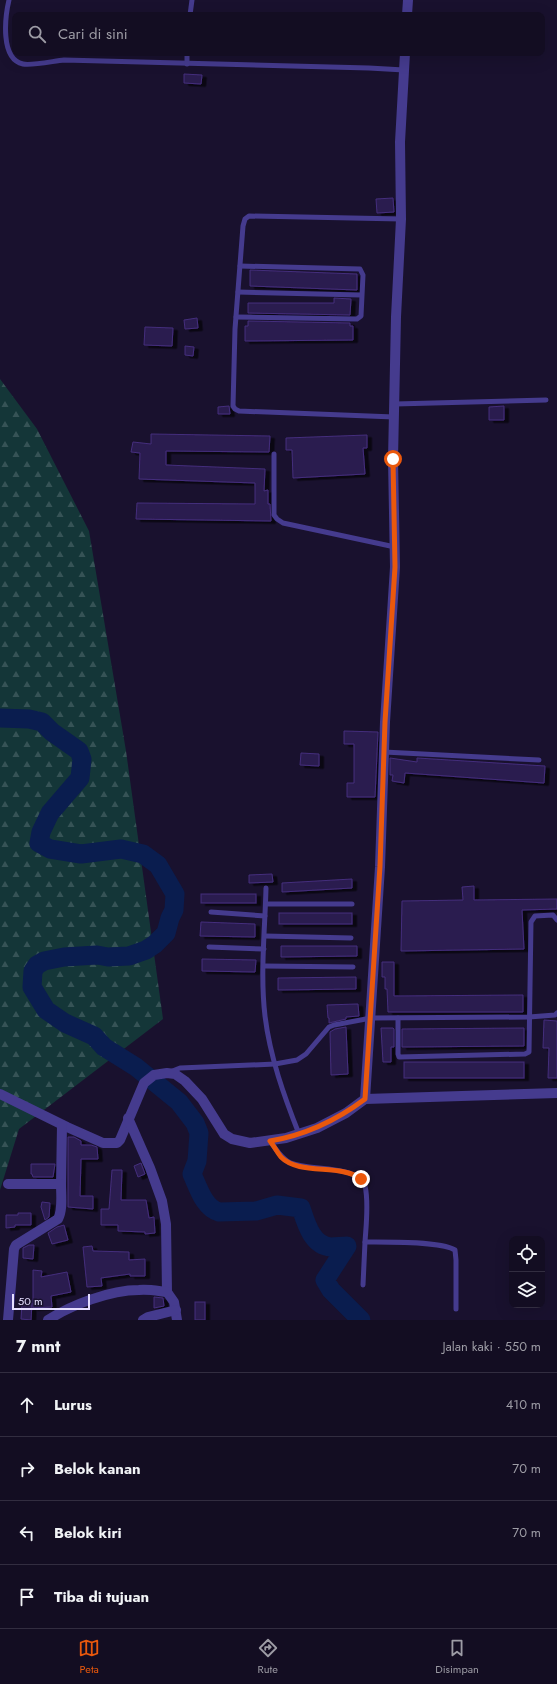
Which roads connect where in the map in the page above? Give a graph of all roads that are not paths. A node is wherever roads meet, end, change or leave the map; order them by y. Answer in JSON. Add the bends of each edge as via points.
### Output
{"nodes":[{"id":1,"x":9,"y":0,"type":"edge"},
{"id":2,"x":192,"y":0,"type":"edge"},
{"id":3,"x":408,"y":0,"type":"edge"},
{"id":4,"x":190,"y":12,"type":"edge"},
{"id":5,"x":407,"y":12,"type":"edge"},
{"id":6,"x":187,"y":56,"type":"edge"},
{"id":7,"x":405,"y":56,"type":"edge"},
{"id":8,"x":186,"y":64,"type":"junction"},
{"id":9,"x":404,"y":70,"type":"junction"},
{"id":10,"x":401,"y":219,"type":"junction"},
{"id":11,"x":240,"y":266,"type":"junction"},
{"id":12,"x":238,"y":292,"type":"junction"},
{"id":13,"x":361,"y":295,"type":"junction"},
{"id":14,"x":236,"y":317,"type":"junction"},
{"id":15,"x":546,"y":400,"type":"dead end"},
{"id":16,"x":395,"y":404,"type":"junction"},
{"id":17,"x":394,"y":417,"type":"junction"},
{"id":18,"x":274,"y":454,"type":"dead end"},
{"id":19,"x":395,"y":547,"type":"junction"},
{"id":20,"x":384,"y":752,"type":"junction"},
{"id":21,"x":539,"y":760,"type":"dead end"},
{"id":22,"x":266,"y":888,"type":"dead end"},
{"id":23,"x":266,"y":904,"type":"junction"},
{"id":24,"x":352,"y":904,"type":"dead end"},
{"id":25,"x":211,"y":912,"type":"dead end"},
{"id":26,"x":265,"y":916,"type":"junction"},
{"id":27,"x":557,"y":920,"type":"edge"},
{"id":28,"x":265,"y":936,"type":"junction"},
{"id":29,"x":351,"y":938,"type":"dead end"},
{"id":30,"x":209,"y":947,"type":"dead end"},
{"id":31,"x":264,"y":949,"type":"junction"},
{"id":32,"x":264,"y":966,"type":"junction"},
{"id":33,"x":353,"y":968,"type":"dead end"},
{"id":34,"x":557,"y":1013,"type":"edge"},
{"id":35,"x":528,"y":1017,"type":"junction"},
{"id":36,"x":371,"y":1018,"type":"junction"},
{"id":37,"x":398,"y":1018,"type":"junction"},
{"id":38,"x":275,"y":1064,"type":"junction"},
{"id":39,"x":167,"y":1073,"type":"junction"},
{"id":40,"x":557,"y":1093,"type":"edge"},
{"id":41,"x":0,"y":1094,"type":"edge"},
{"id":42,"x":365,"y":1099,"type":"junction"},
{"id":43,"x":128,"y":1118,"type":"junction"},
{"id":44,"x":62,"y":1125,"type":"junction"},
{"id":45,"x":299,"y":1134,"type":"junction"},
{"id":46,"x":270,"y":1141,"type":"junction"},
{"id":47,"x":8,"y":1184,"type":"dead end"},
{"id":48,"x":61,"y":1184,"type":"junction"},
{"id":49,"x":365,"y":1242,"type":"junction"},
{"id":50,"x":363,"y":1285,"type":"dead end"},
{"id":51,"x":167,"y":1292,"type":"junction"},
{"id":52,"x":456,"y":1309,"type":"dead end"},
{"id":53,"x":176,"y":1315,"type":"edge"},
{"id":54,"x":8,"y":1320,"type":"edge"},
{"id":55,"x":48,"y":1320,"type":"edge"},
{"id":56,"x":143,"y":1320,"type":"edge"}],
"edges":[{"from":1,"to":8,"type":"lane","via":[[4,37],[6,49],[13,59],[22,64],[64,60]]},
{"from":2,"to":4,"type":"lane"},
{"from":3,"to":5,"type":"street"},
{"from":6,"to":8,"type":"lane"},
{"from":7,"to":9,"type":"street"},
{"from":8,"to":9,"type":"lane"},
{"from":9,"to":10,"type":"street","via":[[400,142]]},
{"from":10,"to":11,"type":"lane","via":[[249,216],[243,226]]},
{"from":10,"to":16,"type":"street"},
{"from":11,"to":12,"type":"lane"},
{"from":11,"to":13,"type":"lane","via":[[360,270],[363,275]]},
{"from":12,"to":13,"type":"lane"},
{"from":12,"to":14,"type":"lane"},
{"from":13,"to":14,"type":"lane","via":[[360,316],[357,319]]},
{"from":14,"to":17,"type":"lane","via":[[233,398],[235,409]]},
{"from":15,"to":16,"type":"lane"},
{"from":16,"to":17,"type":"street"},
{"from":17,"to":19,"type":"street"},
{"from":18,"to":19,"type":"lane","via":[[274,515],[277,519],[283,523]]},
{"from":19,"to":20,"type":"street"},
{"from":20,"to":21,"type":"lane"},
{"from":20,"to":36,"type":"street"},
{"from":22,"to":23,"type":"lane"},
{"from":23,"to":24,"type":"lane"},
{"from":23,"to":26,"type":"lane"},
{"from":25,"to":26,"type":"lane"},
{"from":26,"to":28,"type":"lane"},
{"from":27,"to":35,"type":"lane","via":[[553,915],[535,916],[531,922]]},
{"from":28,"to":29,"type":"lane"},
{"from":28,"to":31,"type":"lane"},
{"from":30,"to":31,"type":"lane"},
{"from":31,"to":32,"type":"lane"},
{"from":32,"to":33,"type":"lane"},
{"from":32,"to":38,"type":"lane","via":[[265,1016]]},
{"from":34,"to":35,"type":"lane"},
{"from":35,"to":37,"type":"lane"},
{"from":35,"to":37,"type":"lane","via":[[530,1050],[525,1054],[405,1057],[399,1057],[398,1054]]},
{"from":36,"to":37,"type":"lane"},
{"from":36,"to":38,"type":"lane","via":[[334,1025],[297,1060]]},
{"from":36,"to":42,"type":"street"},
{"from":38,"to":39,"type":"lane","via":[[180,1068]]},
{"from":38,"to":45,"type":"lane"},
{"from":39,"to":43,"type":"street","via":[[154,1075],[144,1083]]},
{"from":39,"to":46,"type":"street","via":[[175,1074],[185,1081],[202,1099],[224,1134],[250,1143]]},
{"from":40,"to":42,"type":"street"},
{"from":41,"to":44,"type":"street"},
{"from":42,"to":45,"type":"street","via":[[346,1114]]},
{"from":43,"to":44,"type":"street","via":[[116,1144],[104,1143]]},
{"from":43,"to":51,"type":"street","via":[[162,1201],[166,1224]]},
{"from":44,"to":48,"type":"street"},
{"from":45,"to":46,"type":"street"},
{"from":46,"to":49,"type":"lane","via":[[282,1157],[291,1163],[344,1172],[361,1179],[365,1186],[366,1199]]},
{"from":47,"to":48,"type":"street"},
{"from":48,"to":54,"type":"street","via":[[61,1210],[58,1219],[16,1245],[14,1249]]},
{"from":49,"to":50,"type":"lane"},
{"from":49,"to":52,"type":"lane","via":[[433,1245],[455,1250]]},
{"from":51,"to":53,"type":"street","via":[[174,1302]]},
{"from":51,"to":55,"type":"street","via":[[129,1290],[77,1304]]},
{"from":53,"to":56,"type":"street","via":[[148,1317]]}]}
